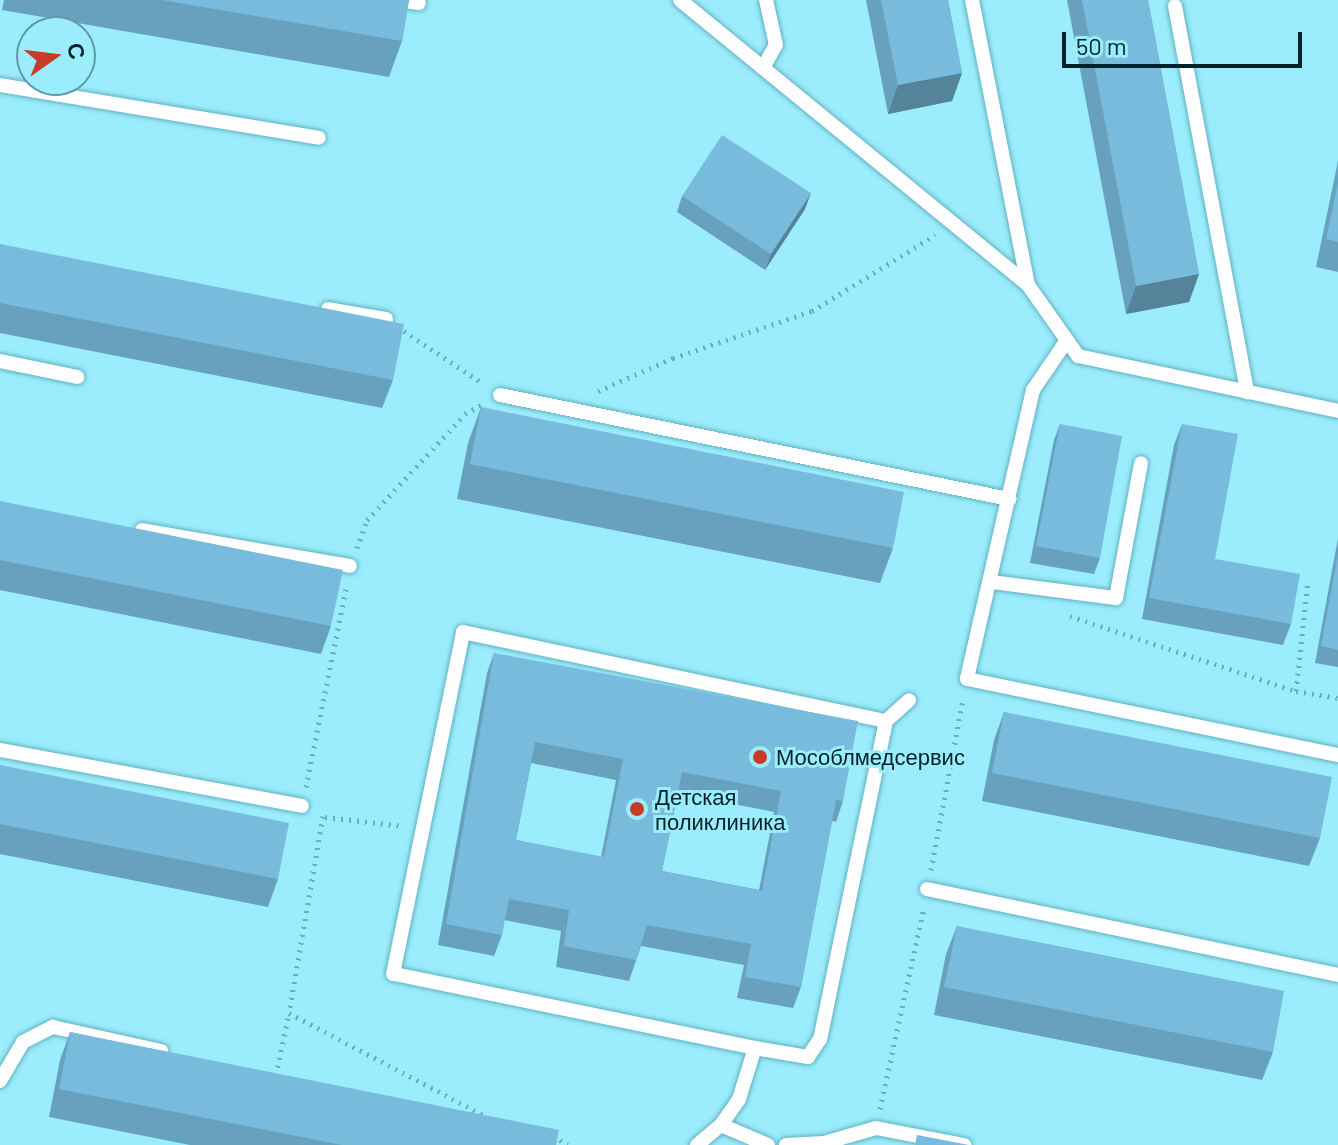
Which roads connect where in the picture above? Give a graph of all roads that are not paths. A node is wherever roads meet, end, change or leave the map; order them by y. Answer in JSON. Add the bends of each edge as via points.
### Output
{"nodes":[{"id":1,"x":399,"y":0,"type":"edge"},
{"id":2,"x":680,"y":0,"type":"edge"},
{"id":3,"x":766,"y":0,"type":"edge"},
{"id":4,"x":972,"y":0,"type":"edge"},
{"id":5,"x":419,"y":3,"type":"dead end"},
{"id":6,"x":1175,"y":6,"type":"dead end"},
{"id":7,"x":763,"y":68,"type":"junction"},
{"id":8,"x":0,"y":85,"type":"edge"},
{"id":9,"x":319,"y":138,"type":"dead end"},
{"id":10,"x":1028,"y":285,"type":"junction"},
{"id":11,"x":309,"y":306,"type":"edge"},
{"id":12,"x":386,"y":319,"type":"edge"},
{"id":13,"x":1065,"y":343,"type":"junction"},
{"id":14,"x":0,"y":361,"type":"edge"},
{"id":15,"x":77,"y":377,"type":"dead end"},
{"id":16,"x":1247,"y":392,"type":"junction"},
{"id":17,"x":500,"y":395,"type":"road end"},
{"id":18,"x":1338,"y":411,"type":"edge"},
{"id":19,"x":1141,"y":463,"type":"dead end"},
{"id":20,"x":1009,"y":499,"type":"junction"},
{"id":21,"x":122,"y":526,"type":"edge"},
{"id":22,"x":350,"y":566,"type":"road end"},
{"id":23,"x":992,"y":582,"type":"junction"},
{"id":24,"x":909,"y":700,"type":"dead end"},
{"id":25,"x":886,"y":721,"type":"junction"},
{"id":26,"x":0,"y":750,"type":"edge"},
{"id":27,"x":1338,"y":755,"type":"edge"},
{"id":28,"x":302,"y":806,"type":"road end"},
{"id":29,"x":927,"y":889,"type":"dead end"},
{"id":30,"x":1338,"y":975,"type":"edge"},
{"id":31,"x":755,"y":1048,"type":"junction"},
{"id":32,"x":172,"y":1053,"type":"edge"},
{"id":33,"x":0,"y":1081,"type":"edge"},
{"id":34,"x":721,"y":1125,"type":"junction"},
{"id":35,"x":697,"y":1145,"type":"edge"},
{"id":36,"x":768,"y":1145,"type":"edge"},
{"id":37,"x":786,"y":1145,"type":"edge"},
{"id":38,"x":964,"y":1145,"type":"edge"}],
"edges":[{"from":1,"to":5,"type":"lane"},
{"from":2,"to":7,"type":"lane"},
{"from":3,"to":7,"type":"lane","via":[[776,45]]},
{"from":4,"to":10,"type":"lane"},
{"from":6,"to":16,"type":"lane"},
{"from":7,"to":10,"type":"lane"},
{"from":8,"to":9,"type":"lane"},
{"from":10,"to":13,"type":"lane"},
{"from":11,"to":12,"type":"lane"},
{"from":13,"to":16,"type":"lane","via":[[1078,356]]},
{"from":13,"to":20,"type":"lane","via":[[1033,390]]},
{"from":14,"to":15,"type":"lane"},
{"from":16,"to":18,"type":"lane"},
{"from":17,"to":20,"type":"lane"},
{"from":19,"to":23,"type":"lane","via":[[1116,598]]},
{"from":20,"to":23,"type":"lane"},
{"from":21,"to":22,"type":"lane"},
{"from":23,"to":27,"type":"lane","via":[[967,679]]},
{"from":24,"to":25,"type":"lane"},
{"from":25,"to":31,"type":"lane","via":[[820,1039],[808,1057]]},
{"from":25,"to":31,"type":"lane","via":[[463,632],[393,974]]},
{"from":26,"to":28,"type":"lane"},
{"from":29,"to":30,"type":"lane"},
{"from":31,"to":34,"type":"lane","via":[[739,1099]]},
{"from":32,"to":33,"type":"lane","via":[[53,1027],[23,1042]]},
{"from":34,"to":35,"type":"lane"},
{"from":34,"to":36,"type":"lane"},
{"from":37,"to":38,"type":"lane","via":[[824,1143],[864,1128]]}]}
